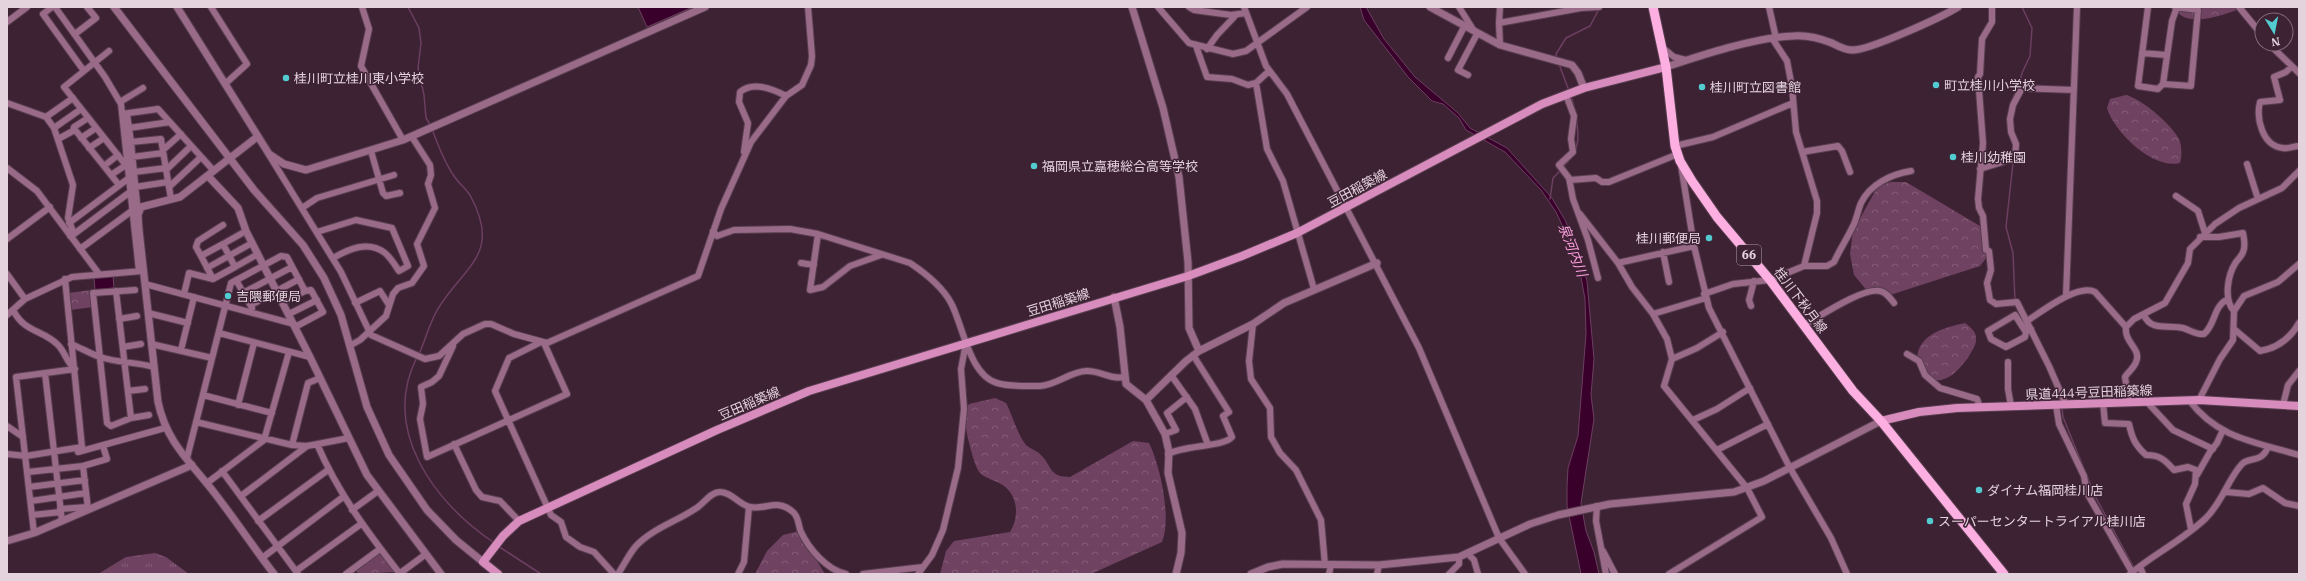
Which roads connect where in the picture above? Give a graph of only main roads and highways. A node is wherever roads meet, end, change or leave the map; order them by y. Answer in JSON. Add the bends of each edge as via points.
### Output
{"nodes":[{"id":1,"x":1653,"y":7,"type":"edge"},
{"id":2,"x":1666,"y":67,"type":"junction"},
{"id":3,"x":2299,"y":406,"type":"edge"},
{"id":4,"x":1881,"y":421,"type":"junction"},
{"id":5,"x":498,"y":574,"type":"edge"},
{"id":6,"x":2004,"y":574,"type":"edge"}],
"edges":[{"from":1,"to":2,"type":"main road","name":"桂川下秋月線","number":"66"},
{"from":2,"to":4,"type":"main road","name":"桂川下秋月線","number":"66","via":[[1678,154],[1717,217],[1770,280],[1853,391]]},
{"from":2,"to":5,"type":"main road","name":"豆田稲築線","via":[[1566,95],[1498,126],[1297,233],[1242,256],[1188,276],[809,390],[518,522],[483,562]]},
{"from":3,"to":4,"type":"main road","name":"県道444号豆田稲築線","via":[[2189,400],[1980,407],[1919,412]]},
{"from":4,"to":6,"type":"main road","name":"桂川下秋月線","number":"66"}]}
